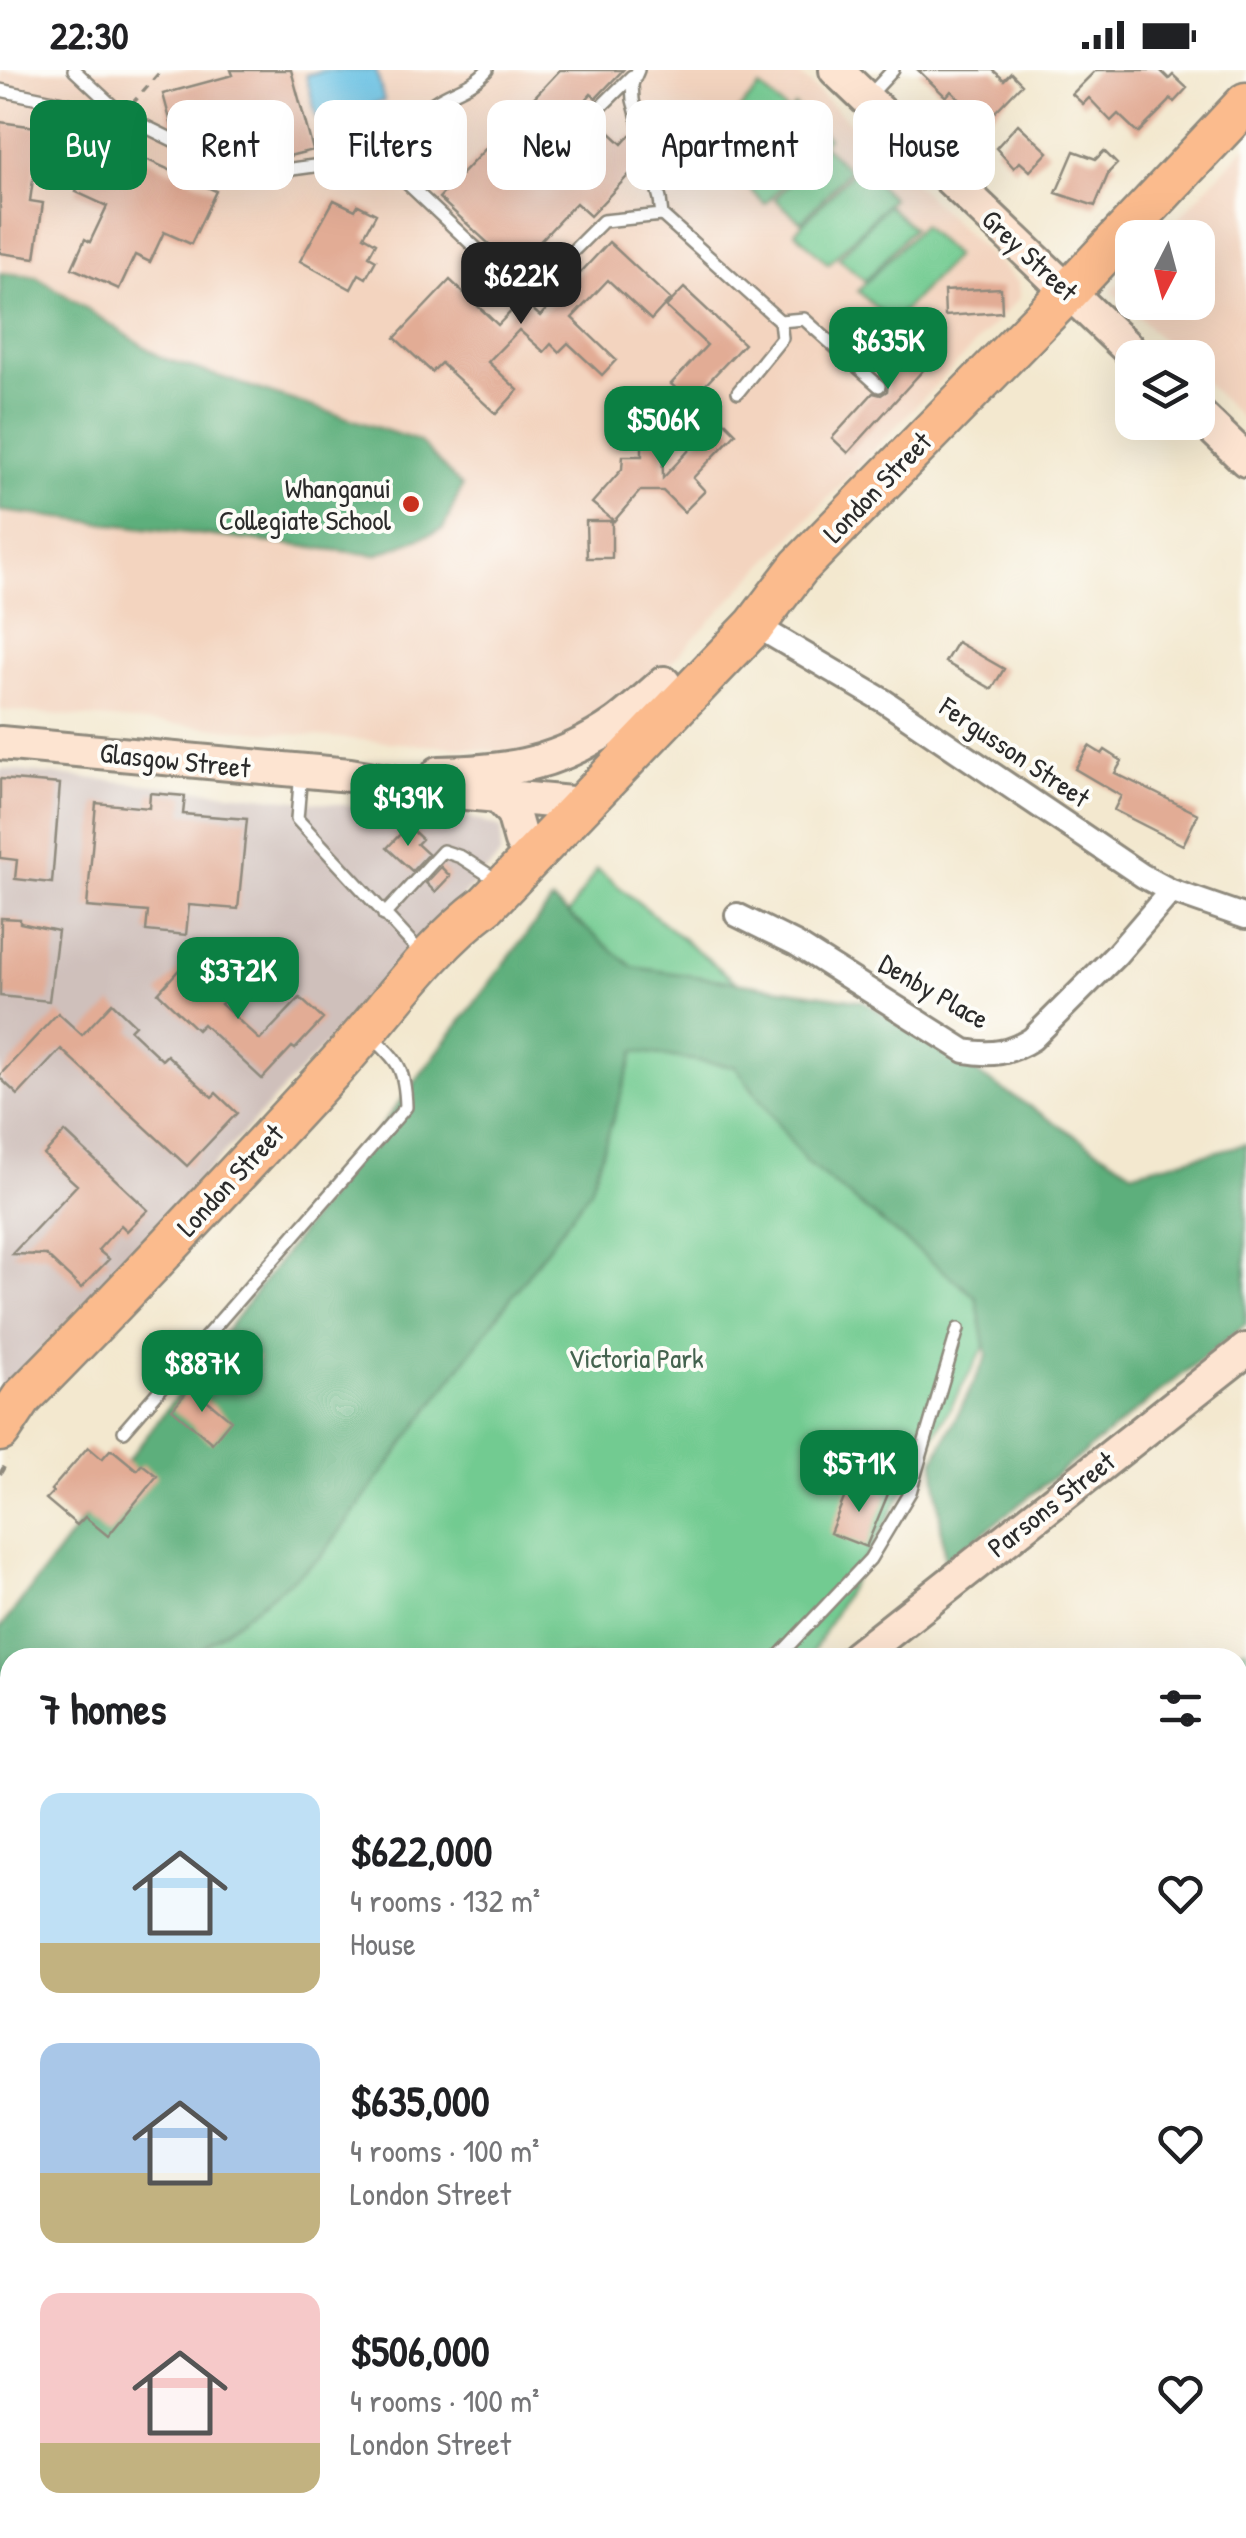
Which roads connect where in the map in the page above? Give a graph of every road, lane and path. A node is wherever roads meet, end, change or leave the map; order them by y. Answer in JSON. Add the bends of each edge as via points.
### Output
{"nodes":[{"id":1,"x":74,"y":70,"type":"edge"},
{"id":2,"x":162,"y":70,"type":"edge"},
{"id":3,"x":487,"y":70,"type":"edge"},
{"id":4,"x":836,"y":70,"type":"edge"},
{"id":5,"x":893,"y":70,"type":"edge"},
{"id":6,"x":636,"y":71,"type":"edge"},
{"id":7,"x":0,"y":90,"type":"edge"},
{"id":8,"x":866,"y":99,"type":"junction"},
{"id":9,"x":47,"y":100,"type":"edge"},
{"id":10,"x":105,"y":100,"type":"edge"},
{"id":11,"x":136,"y":100,"type":"edge"},
{"id":12,"x":439,"y":100,"type":"edge"},
{"id":13,"x":606,"y":101,"type":"edge"},
{"id":14,"x":1246,"y":103,"type":"edge"},
{"id":15,"x":147,"y":128,"type":"edge"},
{"id":16,"x":314,"y":164,"type":"edge"},
{"id":17,"x":414,"y":190,"type":"edge"},
{"id":18,"x":662,"y":215,"type":"junction"},
{"id":19,"x":1069,"y":291,"type":"junction"},
{"id":20,"x":780,"y":320,"type":"junction"},
{"id":21,"x":1119,"y":340,"type":"edge"},
{"id":22,"x":879,"y":386,"type":"dead end"},
{"id":23,"x":738,"y":392,"type":"dead end"},
{"id":24,"x":1215,"y":430,"type":"edge"},
{"id":25,"x":1246,"y":460,"type":"edge"},
{"id":26,"x":799,"y":567,"type":"junction"},
{"id":27,"x":756,"y":625,"type":"junction"},
{"id":28,"x":664,"y":682,"type":"junction"},
{"id":29,"x":0,"y":742,"type":"edge"},
{"id":30,"x":301,"y":772,"type":"junction"},
{"id":31,"x":350,"y":775,"type":"junction"},
{"id":32,"x":498,"y":796,"type":"junction"},
{"id":33,"x":570,"y":803,"type":"junction"},
{"id":34,"x":521,"y":841,"type":"junction"},
{"id":35,"x":490,"y":875,"type":"junction"},
{"id":36,"x":1171,"y":892,"type":"junction"},
{"id":37,"x":384,"y":914,"type":"junction"},
{"id":38,"x":737,"y":915,"type":"dead end"},
{"id":39,"x":1246,"y":917,"type":"edge"},
{"id":40,"x":458,"y":926,"type":"junction"},
{"id":41,"x":428,"y":960,"type":"junction"},
{"id":42,"x":367,"y":1032,"type":"junction"},
{"id":43,"x":958,"y":1329,"type":"dead end"},
{"id":44,"x":1246,"y":1350,"type":"edge"},
{"id":45,"x":0,"y":1430,"type":"edge"},
{"id":46,"x":124,"y":1431,"type":"dead end"},
{"id":47,"x":786,"y":1648,"type":"edge"},
{"id":48,"x":869,"y":1648,"type":"edge"}],
"edges":[{"from":1,"to":10,"type":"lane"},
{"from":2,"to":11,"type":"path"},
{"from":3,"to":12,"type":"lane"},
{"from":4,"to":8,"type":"main road","name":"Grey Street"},
{"from":5,"to":8,"type":"lane"},
{"from":6,"to":13,"type":"lane"},
{"from":6,"to":18,"type":"lane","via":[[632,100]]},
{"from":7,"to":9,"type":"lane"},
{"from":8,"to":19,"type":"main road","name":"Grey Street"},
{"from":14,"to":19,"type":"highway","name":"London Street"},
{"from":15,"to":16,"type":"lane","via":[[236,171]]},
{"from":17,"to":18,"type":"lane","via":[[516,286],[540,284],[604,221]]},
{"from":18,"to":20,"type":"lane"},
{"from":19,"to":21,"type":"main road","name":"Grey Street"},
{"from":19,"to":26,"type":"highway","name":"London Street"},
{"from":20,"to":22,"type":"lane","via":[[804,319]]},
{"from":20,"to":23,"type":"lane","via":[[782,338]]},
{"from":24,"to":25,"type":"main road"},
{"from":26,"to":27,"type":"highway","name":"London Street"},
{"from":26,"to":28,"type":"highway","name":"London Street","via":[[738,610]]},
{"from":27,"to":33,"type":"highway","name":"London Street"},
{"from":27,"to":36,"type":"street","name":"Fergusson Street","via":[[884,701]]},
{"from":28,"to":31,"type":"main road","name":"Glasgow Street","via":[[592,738],[524,766]]},
{"from":28,"to":33,"type":"highway","name":"London Street"},
{"from":29,"to":30,"type":"main road","name":"Glasgow Street"},
{"from":30,"to":31,"type":"main road","name":"Glasgow Street"},
{"from":30,"to":37,"type":"lane","via":[[297,820]]},
{"from":31,"to":32,"type":"main road","name":"Glasgow Street"},
{"from":32,"to":33,"type":"main road","name":"Glasgow Street"},
{"from":32,"to":34,"type":"main road","via":[[513,813]]},
{"from":33,"to":34,"type":"highway","name":"London Street"},
{"from":33,"to":40,"type":"highway","name":"London Street","via":[[486,906]]},
{"from":34,"to":35,"type":"highway","name":"London Street"},
{"from":35,"to":37,"type":"lane","via":[[443,851]]},
{"from":35,"to":40,"type":"highway","name":"London Street"},
{"from":36,"to":38,"type":"street","name":"Denby Place","via":[[1032,1039],[997,1054],[966,1051],[796,944]]},
{"from":36,"to":39,"type":"street","name":"Fergusson Street"},
{"from":37,"to":41,"type":"lane"},
{"from":40,"to":41,"type":"highway","name":"London Street"},
{"from":41,"to":42,"type":"highway","name":"London Street"},
{"from":42,"to":45,"type":"highway","name":"London Street","via":[[22,1398]]},
{"from":42,"to":46,"type":"lane","via":[[405,1077],[406,1108]]},
{"from":43,"to":47,"type":"lane","via":[[910,1492],[870,1558]]},
{"from":44,"to":48,"type":"main road","name":"Parsons Street"}]}
